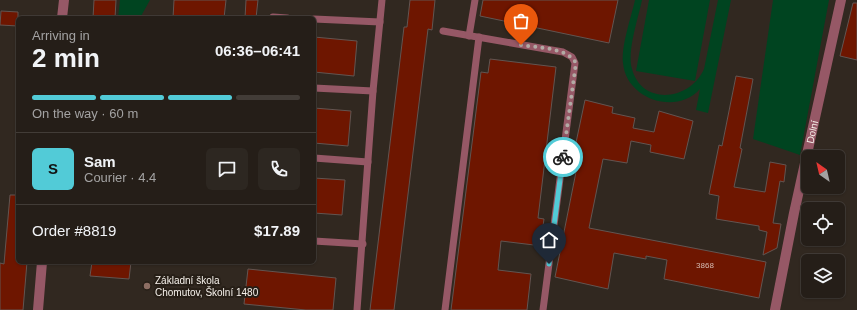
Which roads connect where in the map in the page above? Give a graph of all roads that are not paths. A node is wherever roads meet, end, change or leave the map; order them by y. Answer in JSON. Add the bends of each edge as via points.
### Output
{"nodes":[{"id":1,"x":64,"y":0,"type":"edge"},
{"id":2,"x":382,"y":0,"type":"edge"},
{"id":3,"x":475,"y":0,"type":"edge"},
{"id":4,"x":841,"y":0,"type":"edge"},
{"id":5,"x":62,"y":16,"type":"edge"},
{"id":6,"x":316,"y":19,"type":"edge"},
{"id":7,"x":380,"y":22,"type":"junction"},
{"id":8,"x":443,"y":31,"type":"dead end"},
{"id":9,"x":469,"y":36,"type":"junction"},
{"id":10,"x":479,"y":37,"type":"junction"},
{"id":11,"x":316,"y":88,"type":"edge"},
{"id":12,"x":373,"y":91,"type":"junction"},
{"id":13,"x":316,"y":158,"type":"edge"},
{"id":14,"x":368,"y":162,"type":"junction"},
{"id":15,"x":316,"y":241,"type":"edge"},
{"id":16,"x":363,"y":244,"type":"junction"},
{"id":17,"x":42,"y":264,"type":"edge"},
{"id":18,"x":38,"y":310,"type":"edge"},
{"id":19,"x":358,"y":310,"type":"edge"},
{"id":20,"x":445,"y":310,"type":"edge"},
{"id":21,"x":543,"y":310,"type":"edge"},
{"id":22,"x":775,"y":310,"type":"edge"}],
"edges":[{"from":1,"to":5,"type":"street"},
{"from":2,"to":7,"type":"lane"},
{"from":3,"to":9,"type":"lane"},
{"from":4,"to":22,"type":"street","name":"Dolní"},
{"from":6,"to":7,"type":"lane"},
{"from":7,"to":12,"type":"lane"},
{"from":8,"to":9,"type":"lane"},
{"from":9,"to":10,"type":"lane"},
{"from":10,"to":20,"type":"lane"},
{"from":10,"to":21,"type":"lane","via":[[563,52],[576,63]]},
{"from":11,"to":12,"type":"lane"},
{"from":12,"to":14,"type":"lane"},
{"from":13,"to":14,"type":"lane"},
{"from":14,"to":16,"type":"lane"},
{"from":15,"to":16,"type":"lane"},
{"from":16,"to":19,"type":"lane"},
{"from":17,"to":18,"type":"street"}]}
